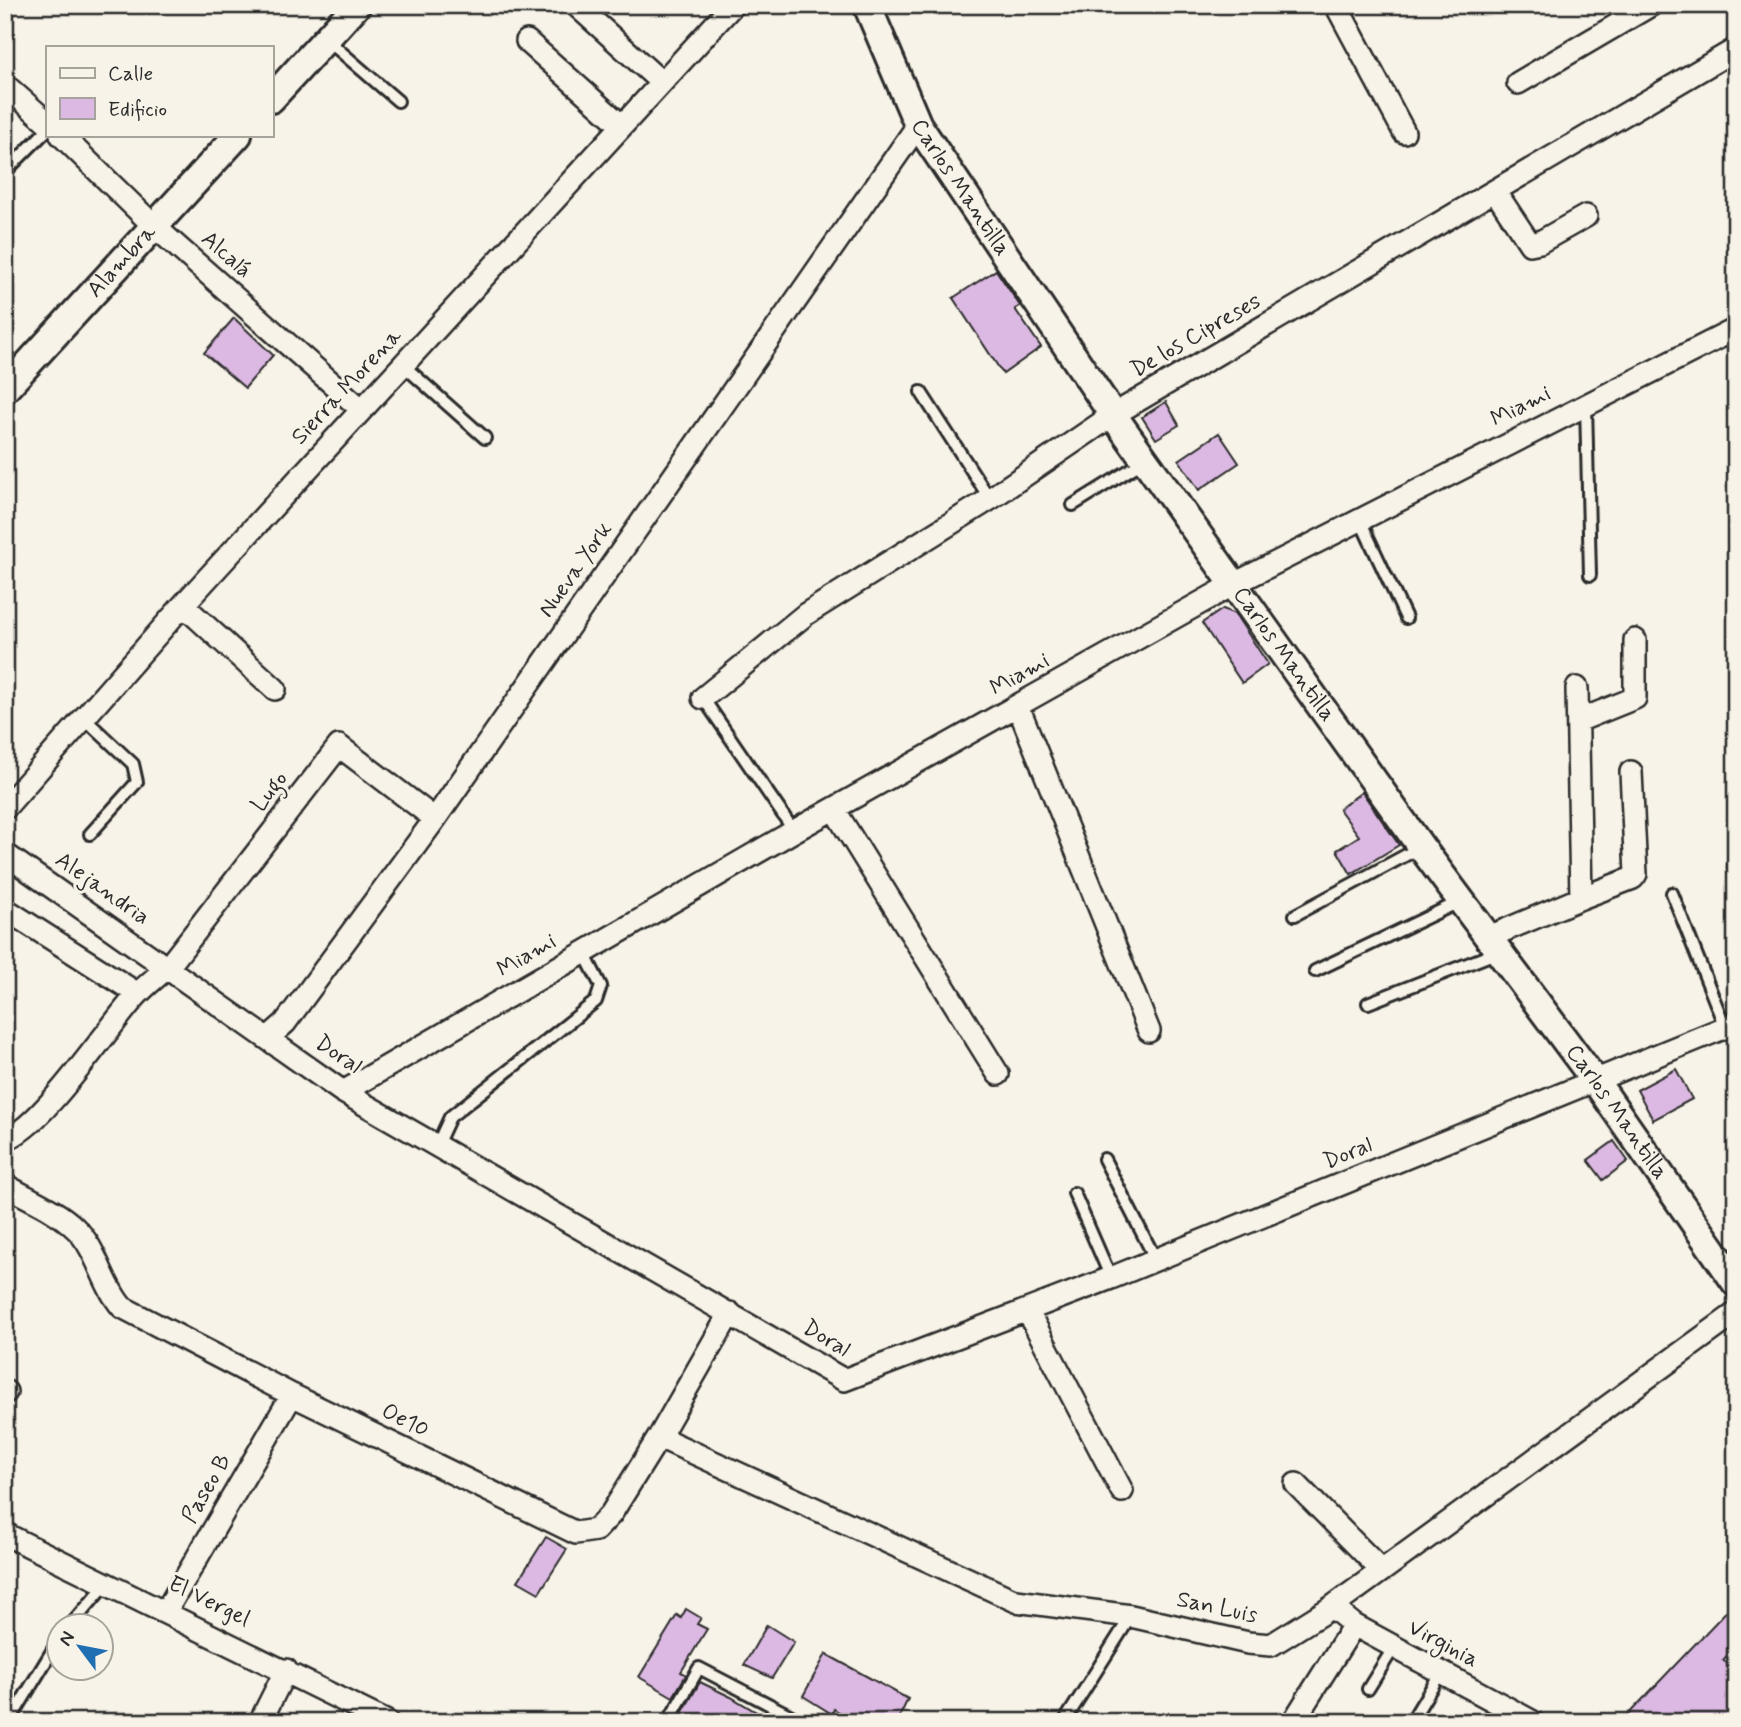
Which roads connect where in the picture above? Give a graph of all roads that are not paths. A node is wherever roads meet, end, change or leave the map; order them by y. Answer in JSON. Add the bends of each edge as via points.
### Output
{"nodes":[{"id":1,"x":356,"y":5,"type":"edge"},
{"id":2,"x":576,"y":5,"type":"edge"},
{"id":3,"x":733,"y":5,"type":"edge"},
{"id":4,"x":867,"y":5,"type":"edge"},
{"id":5,"x":1336,"y":5,"type":"edge"},
{"id":6,"x":1651,"y":5,"type":"edge"},
{"id":7,"x":326,"y":39,"type":"junction"},
{"id":8,"x":527,"y":41,"type":"dead end"},
{"id":9,"x":1736,"y":50,"type":"edge"},
{"id":10,"x":661,"y":82,"type":"junction"},
{"id":11,"x":1518,"y":83,"type":"dead end"},
{"id":12,"x":5,"y":85,"type":"edge"},
{"id":13,"x":273,"y":97,"type":"edge"},
{"id":14,"x":398,"y":101,"type":"dead end"},
{"id":15,"x":46,"y":121,"type":"edge"},
{"id":16,"x":918,"y":125,"type":"junction"},
{"id":17,"x":622,"y":126,"type":"junction"},
{"id":18,"x":46,"y":131,"type":"edge"},
{"id":19,"x":1404,"y":132,"type":"dead end"},
{"id":20,"x":62,"y":136,"type":"edge"},
{"id":21,"x":237,"y":136,"type":"edge"},
{"id":22,"x":5,"y":172,"type":"edge"},
{"id":23,"x":1495,"y":191,"type":"junction"},
{"id":24,"x":1586,"y":216,"type":"dead end"},
{"id":25,"x":154,"y":226,"type":"junction"},
{"id":26,"x":1736,"y":329,"type":"edge"},
{"id":27,"x":403,"y":365,"type":"junction"},
{"id":28,"x":5,"y":389,"type":"edge"},
{"id":29,"x":921,"y":392,"type":"dead end"},
{"id":30,"x":1586,"y":404,"type":"junction"},
{"id":31,"x":361,"y":409,"type":"junction"},
{"id":32,"x":1113,"y":415,"type":"junction"},
{"id":33,"x":485,"y":439,"type":"dead end"},
{"id":34,"x":1146,"y":460,"type":"junction"},
{"id":35,"x":990,"y":499,"type":"junction"},
{"id":36,"x":1073,"y":505,"type":"dead end"},
{"id":37,"x":1360,"y":520,"type":"junction"},
{"id":38,"x":1590,"y":575,"type":"dead end"},
{"id":39,"x":1234,"y":584,"type":"junction"},
{"id":40,"x":183,"y":605,"type":"junction"},
{"id":41,"x":1406,"y":618,"type":"dead end"},
{"id":42,"x":1635,"y":640,"type":"dead end"},
{"id":43,"x":1577,"y":688,"type":"dead end"},
{"id":44,"x":275,"y":689,"type":"dead end"},
{"id":45,"x":703,"y":698,"type":"joint"},
{"id":46,"x":1018,"y":706,"type":"junction"},
{"id":47,"x":84,"y":718,"type":"junction"},
{"id":48,"x":1578,"y":721,"type":"junction"},
{"id":49,"x":1631,"y":772,"type":"dead end"},
{"id":50,"x":5,"y":808,"type":"edge"},
{"id":51,"x":834,"y":809,"type":"junction"},
{"id":52,"x":435,"y":819,"type":"junction"},
{"id":53,"x":794,"y":831,"type":"junction"},
{"id":54,"x":90,"y":834,"type":"dead end"},
{"id":55,"x":1421,"y":847,"type":"junction"},
{"id":56,"x":5,"y":854,"type":"edge"},
{"id":57,"x":1672,"y":893,"type":"dead end"},
{"id":58,"x":1581,"y":898,"type":"junction"},
{"id":59,"x":1462,"y":901,"type":"junction"},
{"id":60,"x":5,"y":909,"type":"edge"},
{"id":61,"x":1295,"y":915,"type":"dead end"},
{"id":62,"x":1494,"y":944,"type":"junction"},
{"id":63,"x":584,"y":953,"type":"junction"},
{"id":64,"x":169,"y":967,"type":"junction"},
{"id":65,"x":1315,"y":971,"type":"dead end"},
{"id":66,"x":138,"y":994,"type":"junction"},
{"id":67,"x":1368,"y":1003,"type":"dead end"},
{"id":68,"x":1730,"y":1025,"type":"edge"},
{"id":69,"x":1149,"y":1031,"type":"dead end"},
{"id":70,"x":268,"y":1038,"type":"junction"},
{"id":71,"x":998,"y":1073,"type":"dead end"},
{"id":72,"x":1596,"y":1082,"type":"junction"},
{"id":73,"x":343,"y":1092,"type":"junction"},
{"id":74,"x":8,"y":1140,"type":"edge"},
{"id":75,"x":437,"y":1144,"type":"junction"},
{"id":76,"x":1104,"y":1159,"type":"dead end"},
{"id":77,"x":5,"y":1185,"type":"edge"},
{"id":78,"x":1074,"y":1193,"type":"dead end"},
{"id":79,"x":1156,"y":1260,"type":"junction"},
{"id":80,"x":1111,"y":1279,"type":"junction"},
{"id":81,"x":1735,"y":1279,"type":"edge"},
{"id":82,"x":1027,"y":1310,"type":"junction"},
{"id":83,"x":730,"y":1313,"type":"junction"},
{"id":84,"x":1736,"y":1313,"type":"edge"},
{"id":85,"x":292,"y":1395,"type":"junction"},
{"id":86,"x":659,"y":1437,"type":"junction"},
{"id":87,"x":1296,"y":1484,"type":"dead end"},
{"id":88,"x":1122,"y":1491,"type":"dead end"},
{"id":89,"x":6,"y":1538,"type":"edge"},
{"id":90,"x":1381,"y":1570,"type":"junction"},
{"id":91,"x":108,"y":1582,"type":"junction"},
{"id":92,"x":1332,"y":1607,"type":"junction"},
{"id":93,"x":166,"y":1611,"type":"junction"},
{"id":94,"x":82,"y":1612,"type":"edge"},
{"id":95,"x":1131,"y":1616,"type":"junction"},
{"id":96,"x":1354,"y":1625,"type":"junction"},
{"id":97,"x":1394,"y":1647,"type":"junction"},
{"id":98,"x":46,"y":1661,"type":"edge"},
{"id":99,"x":286,"y":1670,"type":"junction"},
{"id":100,"x":1441,"y":1672,"type":"junction"},
{"id":101,"x":1368,"y":1689,"type":"dead end"},
{"id":102,"x":1415,"y":1715,"type":"dead end"},
{"id":103,"x":9,"y":1722,"type":"edge"},
{"id":104,"x":260,"y":1722,"type":"edge"},
{"id":105,"x":387,"y":1722,"type":"edge"},
{"id":106,"x":668,"y":1722,"type":"edge"},
{"id":107,"x":803,"y":1722,"type":"edge"},
{"id":108,"x":1064,"y":1722,"type":"edge"},
{"id":109,"x":1293,"y":1722,"type":"edge"},
{"id":110,"x":1534,"y":1722,"type":"edge"}],
"edges":[{"from":1,"to":7,"type":"street"},
{"from":2,"to":10,"type":"street"},
{"from":3,"to":10,"type":"street","name":"Sierra Morena"},
{"from":4,"to":16,"type":"street","name":"Carlos Mantilla"},
{"from":5,"to":19,"type":"street"},
{"from":6,"to":11,"type":"street"},
{"from":7,"to":13,"type":"street"},
{"from":7,"to":14,"type":"lane"},
{"from":8,"to":17,"type":"street"},
{"from":9,"to":23,"type":"street","name":"De los Cipreses"},
{"from":10,"to":17,"type":"street","name":"Sierra Morena"},
{"from":12,"to":15,"type":"street"},
{"from":16,"to":32,"type":"street","name":"Carlos Mantilla"},
{"from":16,"to":52,"type":"street","name":"Nueva York"},
{"from":17,"to":27,"type":"street","name":"Sierra Morena"},
{"from":18,"to":22,"type":"lane"},
{"from":20,"to":25,"type":"street","name":"Alcalá"},
{"from":21,"to":25,"type":"street","name":"Alambra"},
{"from":23,"to":24,"type":"street","via":[[1530,244]]},
{"from":23,"to":32,"type":"street","name":"De los Cipreses"},
{"from":25,"to":28,"type":"street","name":"Alambra"},
{"from":25,"to":31,"type":"street","name":"Alcalá"},
{"from":26,"to":30,"type":"street","name":"Miami"},
{"from":27,"to":31,"type":"street","name":"Sierra Morena"},
{"from":27,"to":33,"type":"lane"},
{"from":29,"to":35,"type":"lane"},
{"from":30,"to":37,"type":"street","name":"Miami"},
{"from":30,"to":38,"type":"lane"},
{"from":31,"to":40,"type":"street","name":"Sierra Morena"},
{"from":32,"to":34,"type":"street","name":"Carlos Mantilla"},
{"from":32,"to":35,"type":"street","name":"De los Cipreses"},
{"from":34,"to":36,"type":"lane"},
{"from":34,"to":39,"type":"street","name":"Carlos Mantilla"},
{"from":35,"to":45,"type":"street","name":"De los Cipreses","via":[[806,614]]},
{"from":37,"to":39,"type":"street","name":"Miami"},
{"from":37,"to":41,"type":"lane"},
{"from":39,"to":46,"type":"street","name":"Miami"},
{"from":39,"to":55,"type":"street","name":"Carlos Mantilla"},
{"from":40,"to":44,"type":"street"},
{"from":40,"to":47,"type":"street","name":"Sierra Morena"},
{"from":42,"to":48,"type":"street","via":[[1635,698]]},
{"from":43,"to":48,"type":"street"},
{"from":45,"to":53,"type":"lane"},
{"from":46,"to":51,"type":"street","name":"Miami"},
{"from":46,"to":69,"type":"street"},
{"from":47,"to":50,"type":"street","name":"Sierra Morena"},
{"from":47,"to":54,"type":"lane","via":[[133,764],[137,774],[136,782]]},
{"from":48,"to":58,"type":"street"},
{"from":49,"to":58,"type":"street","via":[[1636,874]]},
{"from":51,"to":53,"type":"street","name":"Miami"},
{"from":51,"to":71,"type":"street"},
{"from":52,"to":64,"type":"street","name":"Lugo","via":[[339,746]]},
{"from":52,"to":70,"type":"street","name":"Nueva York","via":[[285,1023]]},
{"from":53,"to":63,"type":"street","name":"Miami"},
{"from":55,"to":59,"type":"street","name":"Carlos Mantilla"},
{"from":55,"to":61,"type":"lane"},
{"from":56,"to":64,"type":"street","name":"Alejandria"},
{"from":57,"to":68,"type":"lane"},
{"from":58,"to":62,"type":"street"},
{"from":59,"to":62,"type":"street","name":"Carlos Mantilla"},
{"from":59,"to":65,"type":"lane"},
{"from":60,"to":66,"type":"street"},
{"from":62,"to":67,"type":"lane"},
{"from":62,"to":72,"type":"street","name":"Carlos Mantilla"},
{"from":63,"to":73,"type":"street","name":"Miami"},
{"from":63,"to":75,"type":"lane","via":[[601,986],[596,1001],[450,1117]]},
{"from":64,"to":66,"type":"street"},
{"from":64,"to":70,"type":"street","name":"Doral"},
{"from":66,"to":74,"type":"street","via":[[36,1118]]},
{"from":68,"to":72,"type":"street","name":"Doral"},
{"from":70,"to":73,"type":"street","name":"Doral"},
{"from":72,"to":79,"type":"street","name":"Doral"},
{"from":72,"to":81,"type":"street","name":"Carlos Mantilla"},
{"from":73,"to":75,"type":"street","name":"Doral"},
{"from":75,"to":83,"type":"street","name":"Doral"},
{"from":76,"to":79,"type":"lane"},
{"from":77,"to":85,"type":"street","name":"Oe10","via":[[74,1227],[108,1291],[122,1307]]},
{"from":78,"to":80,"type":"lane"},
{"from":79,"to":80,"type":"street","name":"Doral"},
{"from":80,"to":82,"type":"street","name":"Doral"},
{"from":82,"to":83,"type":"street","name":"Doral","via":[[844,1380]]},
{"from":82,"to":88,"type":"street"},
{"from":83,"to":86,"type":"street","name":"Oe10"},
{"from":84,"to":90,"type":"street","name":"San Luis"},
{"from":85,"to":86,"type":"street","name":"Oe10","via":[[576,1534],[596,1530],[611,1514]]},
{"from":85,"to":93,"type":"street","name":"Paseo B"},
{"from":86,"to":95,"type":"street","name":"San Luis","via":[[1016,1601]]},
{"from":87,"to":90,"type":"street"},
{"from":89,"to":91,"type":"street","name":"El Vergel"},
{"from":90,"to":92,"type":"street","name":"San Luis"},
{"from":91,"to":93,"type":"street","name":"El Vergel"},
{"from":91,"to":94,"type":"lane"},
{"from":92,"to":95,"type":"street","name":"San Luis","via":[[1270,1645]]},
{"from":92,"to":96,"type":"street","name":"Virginia"},
{"from":93,"to":99,"type":"street","name":"El Vergel"},
{"from":95,"to":108,"type":"lane"},
{"from":96,"to":97,"type":"street","name":"Virginia"},
{"from":96,"to":109,"type":"street"},
{"from":97,"to":100,"type":"street","name":"Virginia"},
{"from":97,"to":101,"type":"lane"},
{"from":98,"to":103,"type":"lane"},
{"from":99,"to":104,"type":"street"},
{"from":99,"to":105,"type":"street","name":"El Vergel"},
{"from":100,"to":102,"type":"lane"},
{"from":100,"to":110,"type":"street","name":"Virginia"},
{"from":106,"to":107,"type":"lane","via":[[699,1668]]}]}
